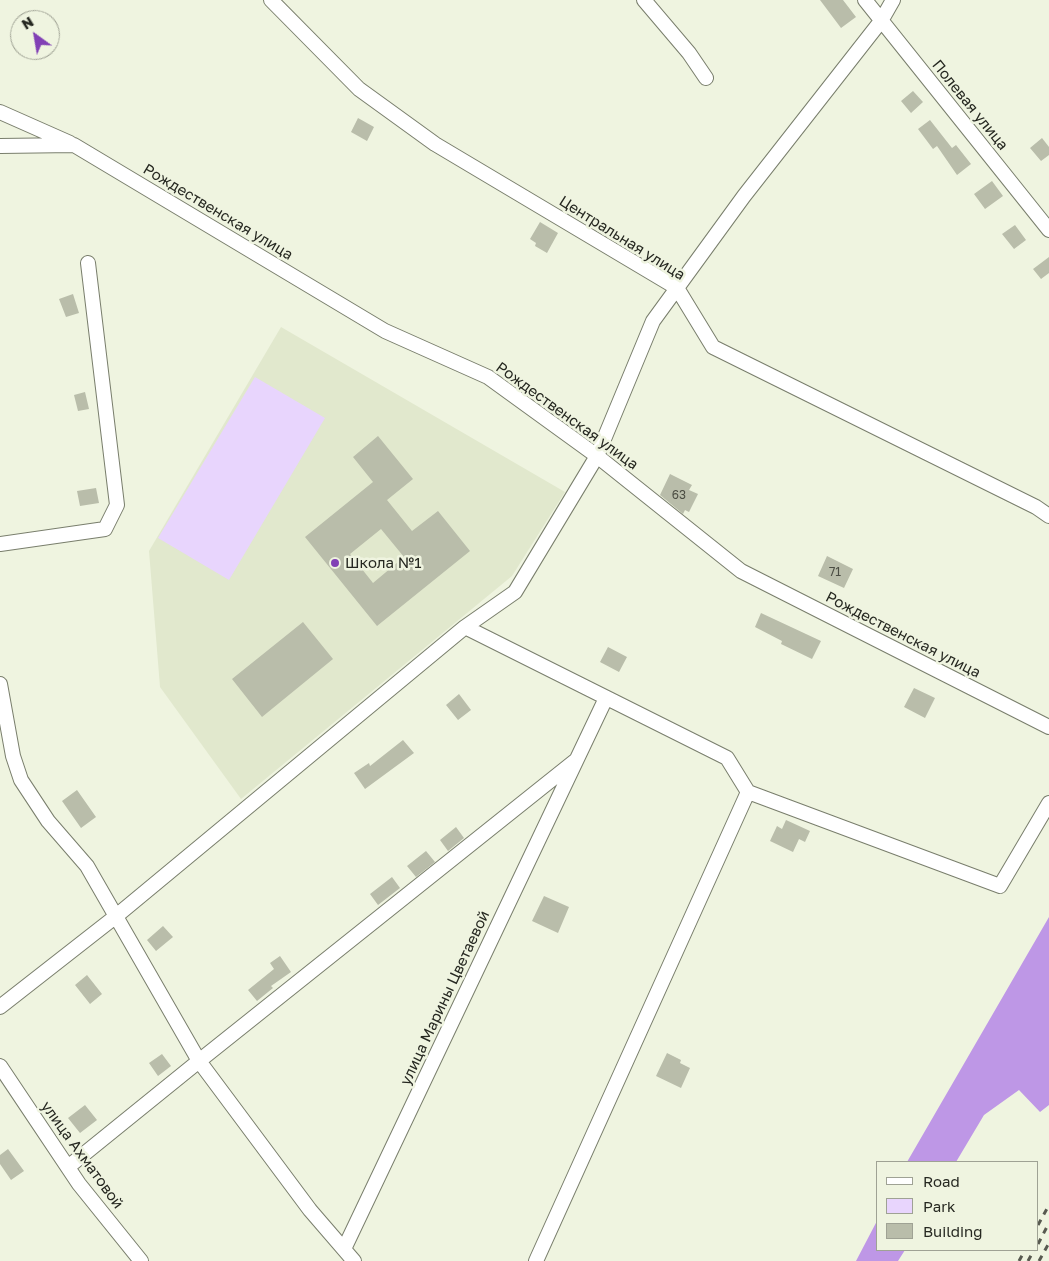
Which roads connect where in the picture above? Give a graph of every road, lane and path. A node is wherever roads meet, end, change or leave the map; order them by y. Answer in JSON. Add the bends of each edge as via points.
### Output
{"nodes":[{"id":1,"x":271,"y":0,"type":"edge"},
{"id":2,"x":644,"y":0,"type":"edge"},
{"id":3,"x":865,"y":0,"type":"edge"},
{"id":4,"x":892,"y":0,"type":"edge"},
{"id":5,"x":882,"y":21,"type":"junction"},
{"id":6,"x":706,"y":78,"type":"dead end"},
{"id":7,"x":0,"y":112,"type":"edge"},
{"id":8,"x":74,"y":145,"type":"junction"},
{"id":9,"x":0,"y":146,"type":"edge"},
{"id":10,"x":1049,"y":230,"type":"edge"},
{"id":11,"x":88,"y":263,"type":"dead end"},
{"id":12,"x":677,"y":288,"type":"junction"},
{"id":13,"x":597,"y":456,"type":"junction"},
{"id":14,"x":1049,"y":516,"type":"edge"},
{"id":15,"x":0,"y":544,"type":"edge"},
{"id":16,"x":465,"y":627,"type":"junction"},
{"id":17,"x":0,"y":684,"type":"edge"},
{"id":18,"x":606,"y":698,"type":"junction"},
{"id":19,"x":1049,"y":727,"type":"edge"},
{"id":20,"x":576,"y":761,"type":"junction"},
{"id":21,"x":748,"y":792,"type":"junction"},
{"id":22,"x":1049,"y":803,"type":"edge"},
{"id":23,"x":115,"y":917,"type":"junction"},
{"id":24,"x":0,"y":1006,"type":"edge"},
{"id":25,"x":199,"y":1061,"type":"junction"},
{"id":26,"x":0,"y":1066,"type":"edge"},
{"id":27,"x":68,"y":1167,"type":"junction"},
{"id":28,"x":344,"y":1249,"type":"junction"},
{"id":29,"x":141,"y":1261,"type":"edge"},
{"id":30,"x":354,"y":1261,"type":"edge"},
{"id":31,"x":536,"y":1261,"type":"edge"}],
"edges":[{"from":1,"to":12,"type":"street","name":"Центральная улица","via":[[359,88],[435,144]]},
{"from":2,"to":6,"type":"street"},
{"from":3,"to":5,"type":"street","name":"Полевая улица"},
{"from":4,"to":5,"type":"street"},
{"from":5,"to":10,"type":"street","name":"Полевая улица"},
{"from":5,"to":12,"type":"street","via":[[744,196]]},
{"from":7,"to":8,"type":"street","name":"Рождественская улица"},
{"from":8,"to":9,"type":"street"},
{"from":8,"to":13,"type":"street","name":"Рождественская улица","via":[[385,331],[488,377]]},
{"from":11,"to":15,"type":"street","via":[[117,505],[105,529]]},
{"from":12,"to":13,"type":"street","via":[[653,321]]},
{"from":12,"to":14,"type":"street","name":"Центральная улица","via":[[713,347]]},
{"from":13,"to":16,"type":"street","via":[[515,592]]},
{"from":13,"to":19,"type":"street","name":"Рождественская улица","via":[[741,570]]},
{"from":16,"to":18,"type":"street"},
{"from":16,"to":23,"type":"street"},
{"from":17,"to":23,"type":"street","via":[[13,756],[21,780],[48,821],[87,866]]},
{"from":18,"to":20,"type":"street","name":"улица Марины Цветаевой"},
{"from":18,"to":21,"type":"street","via":[[727,758]]},
{"from":20,"to":25,"type":"street","name":"улица Марины Цветаевой"},
{"from":20,"to":28,"type":"street","name":"улица Марины Цветаевой"},
{"from":21,"to":22,"type":"street","via":[[1000,886]]},
{"from":21,"to":31,"type":"street"},
{"from":23,"to":24,"type":"street"},
{"from":23,"to":25,"type":"street"},
{"from":25,"to":27,"type":"street","name":"улица Марины Цветаевой"},
{"from":25,"to":28,"type":"street","via":[[310,1210]]},
{"from":26,"to":27,"type":"street","name":"улица Ахматовой"},
{"from":27,"to":29,"type":"street","name":"улица Ахматовой"},
{"from":28,"to":30,"type":"street"}]}
